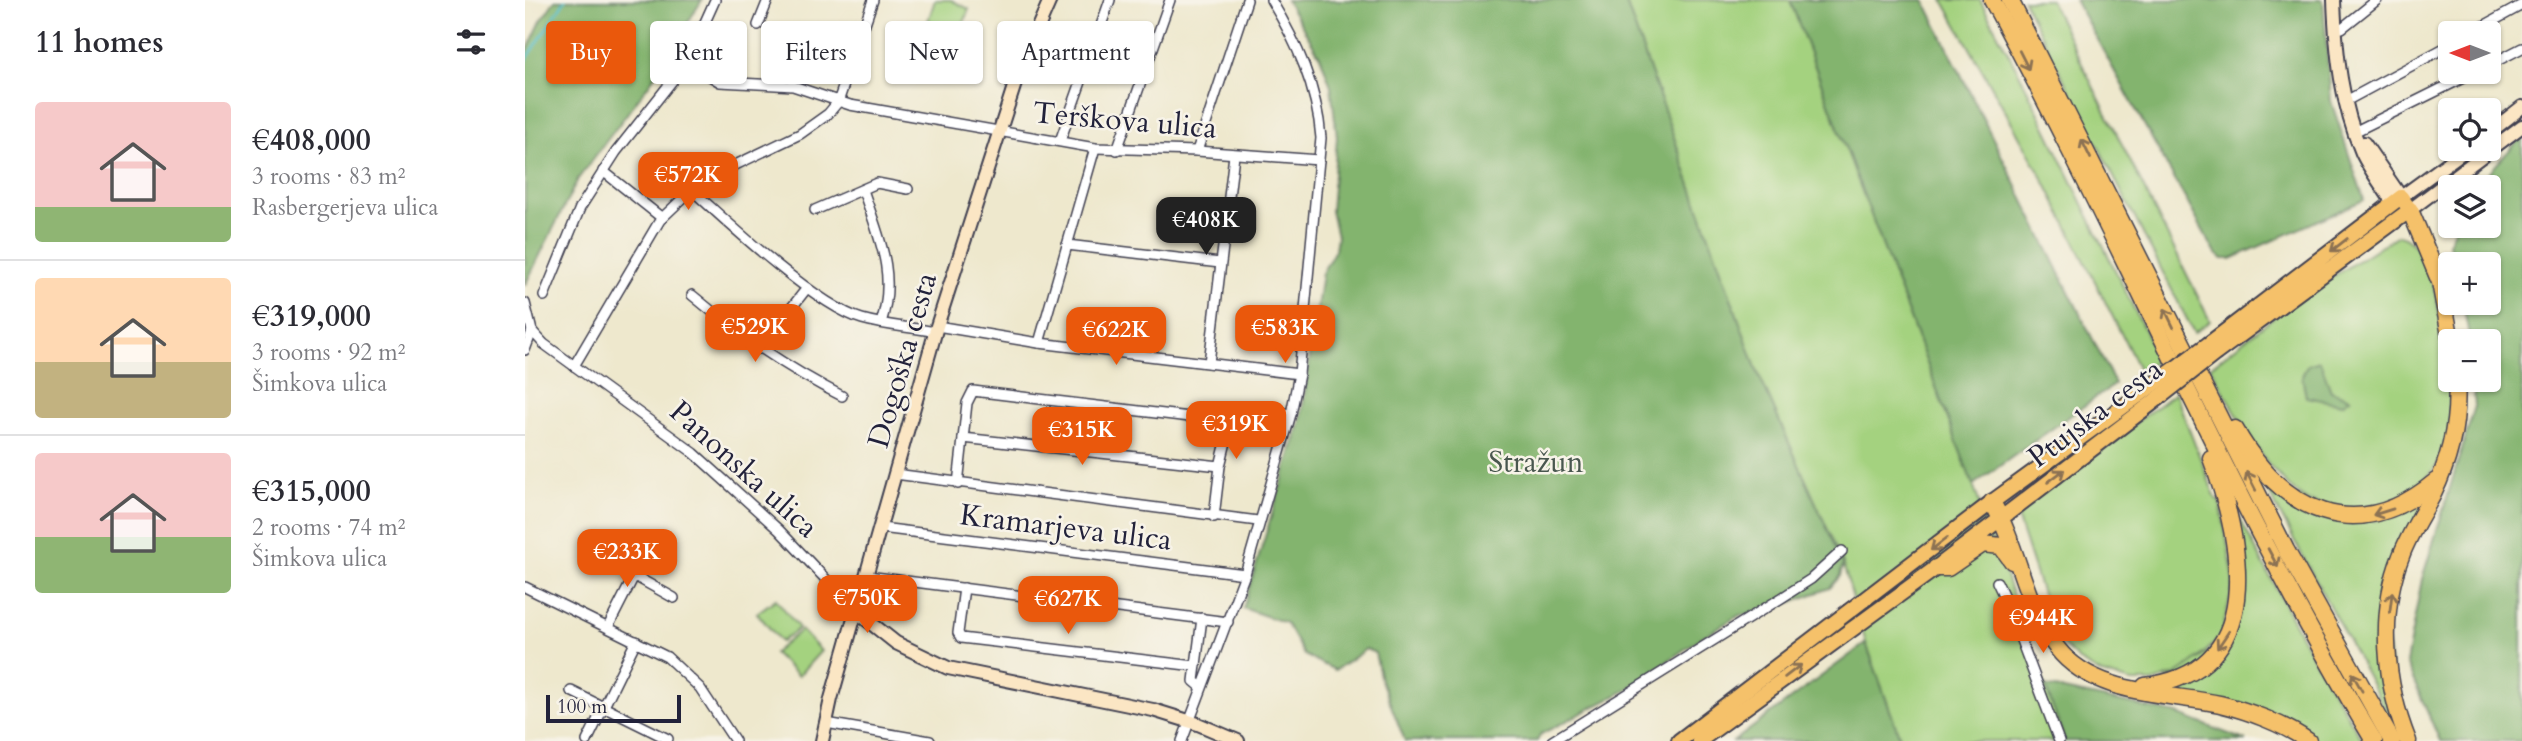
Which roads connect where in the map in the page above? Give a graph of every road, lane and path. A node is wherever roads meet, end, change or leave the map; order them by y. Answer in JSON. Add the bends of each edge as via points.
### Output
{"nodes":[{"id":1,"x":715,"y":0,"type":"edge"},
{"id":2,"x":768,"y":0,"type":"edge"},
{"id":3,"x":873,"y":0,"type":"edge"},
{"id":4,"x":1050,"y":0,"type":"edge"},
{"id":5,"x":1110,"y":0,"type":"edge"},
{"id":6,"x":1170,"y":0,"type":"edge"},
{"id":7,"x":1247,"y":0,"type":"edge"},
{"id":8,"x":1271,"y":0,"type":"edge"},
{"id":9,"x":1992,"y":0,"type":"edge"},
{"id":10,"x":2010,"y":0,"type":"edge"},
{"id":11,"x":2334,"y":0,"type":"edge"},
{"id":12,"x":2377,"y":0,"type":"edge"},
{"id":13,"x":2522,"y":5,"type":"edge"},
{"id":14,"x":706,"y":21,"type":"edge"},
{"id":15,"x":2493,"y":21,"type":"edge"},
{"id":16,"x":758,"y":25,"type":"dead end"},
{"id":17,"x":2335,"y":29,"type":"junction"},
{"id":18,"x":2522,"y":48,"type":"edge"},
{"id":19,"x":2438,"y":51,"type":"edge"},
{"id":20,"x":2501,"y":59,"type":"edge"},
{"id":21,"x":747,"y":83,"type":"edge"},
{"id":22,"x":670,"y":84,"type":"edge"},
{"id":23,"x":2451,"y":84,"type":"edge"},
{"id":24,"x":838,"y":102,"type":"junction"},
{"id":25,"x":2344,"y":102,"type":"junction"},
{"id":26,"x":2522,"y":107,"type":"edge"},
{"id":27,"x":2501,"y":124,"type":"edge"},
{"id":28,"x":2522,"y":126,"type":"edge"},
{"id":29,"x":2356,"y":131,"type":"junction"},
{"id":30,"x":999,"y":133,"type":"junction"},
{"id":31,"x":1060,"y":141,"type":"junction"},
{"id":32,"x":1095,"y":148,"type":"junction"},
{"id":33,"x":1117,"y":150,"type":"junction"},
{"id":34,"x":1197,"y":150,"type":"junction"},
{"id":35,"x":1234,"y":155,"type":"junction"},
{"id":36,"x":1319,"y":160,"type":"junction"},
{"id":37,"x":2453,"y":161,"type":"edge"},
{"id":38,"x":603,"y":171,"type":"junction"},
{"id":39,"x":691,"y":189,"type":"junction"},
{"id":40,"x":908,"y":189,"type":"dead end"},
{"id":41,"x":863,"y":190,"type":"junction"},
{"id":42,"x":2401,"y":207,"type":"junction"},
{"id":43,"x":815,"y":210,"type":"dead end"},
{"id":44,"x":662,"y":218,"type":"junction"},
{"id":45,"x":1067,"y":245,"type":"junction"},
{"id":46,"x":1220,"y":263,"type":"junction"},
{"id":47,"x":807,"y":288,"type":"junction"},
{"id":48,"x":692,"y":295,"type":"dead end"},
{"id":49,"x":544,"y":296,"type":"dead end"},
{"id":50,"x":525,"y":303,"type":"edge"},
{"id":51,"x":881,"y":323,"type":"junction"},
{"id":52,"x":937,"y":329,"type":"junction"},
{"id":53,"x":2449,"y":329,"type":"edge"},
{"id":54,"x":532,"y":331,"type":"junction"},
{"id":55,"x":1039,"y":343,"type":"junction"},
{"id":56,"x":759,"y":349,"type":"junction"},
{"id":57,"x":525,"y":350,"type":"edge"},
{"id":58,"x":1209,"y":363,"type":"junction"},
{"id":59,"x":574,"y":366,"type":"junction"},
{"id":60,"x":1299,"y":374,"type":"junction"},
{"id":61,"x":2156,"y":391,"type":"junction"},
{"id":62,"x":2456,"y":392,"type":"edge"},
{"id":63,"x":842,"y":396,"type":"dead end"},
{"id":64,"x":2203,"y":406,"type":"junction"},
{"id":65,"x":1291,"y":414,"type":"junction"},
{"id":66,"x":1231,"y":422,"type":"junction"},
{"id":67,"x":963,"y":438,"type":"junction"},
{"id":68,"x":1220,"y":466,"type":"junction"},
{"id":69,"x":895,"y":474,"type":"junction"},
{"id":70,"x":2441,"y":477,"type":"junction"},
{"id":71,"x":958,"y":484,"type":"junction"},
{"id":72,"x":1993,"y":502,"type":"junction"},
{"id":73,"x":1214,"y":517,"type":"junction"},
{"id":74,"x":2001,"y":518,"type":"junction"},
{"id":75,"x":1258,"y":521,"type":"junction"},
{"id":76,"x":881,"y":528,"type":"junction"},
{"id":77,"x":1842,"y":551,"type":"dead end"},
{"id":78,"x":599,"y":556,"type":"dead end"},
{"id":79,"x":1936,"y":568,"type":"junction"},
{"id":80,"x":1245,"y":574,"type":"junction"},
{"id":81,"x":634,"y":576,"type":"junction"},
{"id":82,"x":867,"y":576,"type":"junction"},
{"id":83,"x":2023,"y":578,"type":"junction"},
{"id":84,"x":1997,"y":582,"type":"dead end"},
{"id":85,"x":525,"y":587,"type":"edge"},
{"id":86,"x":964,"y":588,"type":"junction"},
{"id":87,"x":674,"y":598,"type":"dead end"},
{"id":88,"x":857,"y":612,"type":"junction"},
{"id":89,"x":1202,"y":618,"type":"junction"},
{"id":90,"x":1228,"y":622,"type":"junction"},
{"id":91,"x":608,"y":627,"type":"junction"},
{"id":92,"x":636,"y":641,"type":"junction"},
{"id":93,"x":1195,"y":666,"type":"junction"},
{"id":94,"x":1201,"y":687,"type":"junction"},
{"id":95,"x":2130,"y":687,"type":"junction"},
{"id":96,"x":571,"y":691,"type":"dead end"},
{"id":97,"x":605,"y":706,"type":"junction"},
{"id":98,"x":1188,"y":720,"type":"junction"},
{"id":99,"x":826,"y":723,"type":"junction"},
{"id":100,"x":668,"y":739,"type":"edge"},
{"id":101,"x":587,"y":741,"type":"edge"},
{"id":102,"x":735,"y":741,"type":"edge"},
{"id":103,"x":823,"y":741,"type":"edge"},
{"id":104,"x":930,"y":741,"type":"edge"},
{"id":105,"x":1182,"y":741,"type":"edge"},
{"id":106,"x":1238,"y":741,"type":"edge"},
{"id":107,"x":1552,"y":741,"type":"edge"},
{"id":108,"x":1678,"y":741,"type":"edge"},
{"id":109,"x":1699,"y":741,"type":"edge"},
{"id":110,"x":2059,"y":741,"type":"edge"},
{"id":111,"x":2308,"y":741,"type":"edge"},
{"id":112,"x":2374,"y":741,"type":"edge"},
{"id":113,"x":2392,"y":741,"type":"edge"},
{"id":114,"x":2408,"y":741,"type":"edge"}],
"edges":[{"from":1,"to":14,"type":"street"},
{"from":2,"to":16,"type":"street"},
{"from":3,"to":24,"type":"street"},
{"from":4,"to":30,"type":"street","name":"Dogoška cesta","via":[[1019,71]]},
{"from":5,"to":31,"type":"street"},
{"from":6,"to":33,"type":"street"},
{"from":7,"to":34,"type":"street"},
{"from":8,"to":36,"type":"street","via":[[1314,93]]},
{"from":9,"to":64,"type":"highway","one_way":true},
{"from":64,"to":10,"type":"highway","one_way":true},
{"from":11,"to":17,"type":"street"},
{"from":12,"to":17,"type":"street"},
{"from":13,"to":15,"type":"street"},
{"from":17,"to":25,"type":"street"},
{"from":18,"to":20,"type":"street"},
{"from":19,"to":25,"type":"street"},
{"from":21,"to":24,"type":"street","name":"Terškova ulica","via":[[793,86]]},
{"from":22,"to":38,"type":"street"},
{"from":23,"to":29,"type":"street"},
{"from":24,"to":30,"type":"street","name":"Terškova ulica"},
{"from":24,"to":39,"type":"street","via":[[816,125]]},
{"from":25,"to":29,"type":"street"},
{"from":26,"to":27,"type":"street"},
{"from":28,"to":42,"type":"street","name":"Ptujska cesta"},
{"from":29,"to":42,"type":"street","via":[[2363,154]]},
{"from":30,"to":31,"type":"street","name":"Terškova ulica"},
{"from":30,"to":52,"type":"street","name":"Dogoška cesta"},
{"from":31,"to":32,"type":"street","name":"Terškova ulica"},
{"from":32,"to":33,"type":"street","name":"Terškova ulica"},
{"from":32,"to":45,"type":"street"},
{"from":33,"to":34,"type":"street","name":"Terškova ulica"},
{"from":34,"to":35,"type":"street","name":"Terškova ulica"},
{"from":35,"to":36,"type":"street","name":"Terškova ulica"},
{"from":35,"to":46,"type":"street"},
{"from":36,"to":60,"type":"street"},
{"from":37,"to":42,"type":"street","name":"Ptujska cesta"},
{"from":38,"to":44,"type":"street"},
{"from":38,"to":49,"type":"street","via":[[580,208]]},
{"from":39,"to":44,"type":"street"},
{"from":39,"to":47,"type":"street"},
{"from":40,"to":41,"type":"street","via":[[877,183]]},
{"from":41,"to":43,"type":"street"},
{"from":41,"to":51,"type":"street","via":[[889,272],[888,302]]},
{"from":42,"to":53,"type":"highway","via":[[2441,282]]},
{"from":42,"to":61,"type":"main road","name":"Ptujska cesta","bridge":true},
{"from":44,"to":59,"type":"street"},
{"from":45,"to":46,"type":"street"},
{"from":45,"to":55,"type":"street"},
{"from":46,"to":58,"type":"street"},
{"from":47,"to":51,"type":"street","via":[[844,312]]},
{"from":47,"to":56,"type":"street"},
{"from":48,"to":56,"type":"street"},
{"from":50,"to":54,"type":"street"},
{"from":51,"to":52,"type":"street"},
{"from":52,"to":55,"type":"street"},
{"from":52,"to":69,"type":"street","name":"Dogoška cesta"},
{"from":54,"to":57,"type":"street"},
{"from":54,"to":59,"type":"street","name":"Panonska ulica"},
{"from":55,"to":58,"type":"street"},
{"from":56,"to":63,"type":"street"},
{"from":58,"to":60,"type":"street"},
{"from":59,"to":88,"type":"street","name":"Panonska ulica","via":[[717,473]]},
{"from":60,"to":65,"type":"street"},
{"from":61,"to":72,"type":"main road","name":"Ptujska cesta"},
{"from":74,"to":61,"type":"main road","name":"Ptujska cesta","one_way":true},
{"from":62,"to":70,"type":"highway","via":[[2456,427]]},
{"from":70,"to":64,"type":"highway","one_way":true,"via":[[2401,506],[2375,514],[2346,517],[2319,511],[2280,488],[2243,444],[2223,408]]},
{"from":64,"to":95,"type":"highway","one_way":true,"via":[[2197,428],[2218,477],[2231,526],[2239,586],[2236,609],[2224,639],[2200,665],[2165,683]]},
{"from":64,"to":112,"type":"highway","one_way":true,"via":[[2343,690]]},
{"from":113,"to":64,"type":"highway","one_way":true},
{"from":65,"to":66,"type":"street","via":[[1242,409]]},
{"from":65,"to":75,"type":"street"},
{"from":66,"to":67,"type":"street","via":[[973,391]]},
{"from":66,"to":68,"type":"street"},
{"from":67,"to":68,"type":"street"},
{"from":67,"to":71,"type":"street"},
{"from":68,"to":73,"type":"street"},
{"from":69,"to":71,"type":"street"},
{"from":69,"to":76,"type":"street","name":"Dogoška cesta"},
{"from":114,"to":70,"type":"highway","one_way":true,"via":[[2391,686],[2387,638],[2392,592],[2400,558]]},
{"from":71,"to":73,"type":"street"},
{"from":72,"to":74,"type":"highway"},
{"from":72,"to":108,"type":"main road","name":"Ptujska cesta","one_way":true},
{"from":73,"to":75,"type":"street"},
{"from":74,"to":79,"type":"main road","name":"Ptujska cesta"},
{"from":74,"to":83,"type":"highway"},
{"from":75,"to":80,"type":"street"},
{"from":76,"to":80,"type":"street","name":"Kramarjeva ulica"},
{"from":76,"to":82,"type":"street","name":"Dogoška cesta"},
{"from":77,"to":107,"type":"street","via":[[1811,579]]},
{"from":78,"to":81,"type":"street"},
{"from":79,"to":83,"type":"highway","via":[[1948,568],[1973,549],[1993,544],[2001,546]]},
{"from":109,"to":79,"type":"main road","name":"Ptujska cesta","one_way":true},
{"from":80,"to":90,"type":"street"},
{"from":81,"to":87,"type":"street"},
{"from":81,"to":91,"type":"street"},
{"from":82,"to":86,"type":"street"},
{"from":82,"to":88,"type":"street","name":"Dogoška cesta"},
{"from":83,"to":95,"type":"highway","via":[[2038,617],[2059,650],[2084,672]]},
{"from":84,"to":110,"type":"street"},
{"from":85,"to":91,"type":"street"},
{"from":86,"to":89,"type":"street"},
{"from":86,"to":93,"type":"street","via":[[961,638]]},
{"from":88,"to":98,"type":"street","name":"Panonska ulica","via":[[895,643],[948,668]]},
{"from":88,"to":99,"type":"street","name":"Dogoška cesta"},
{"from":89,"to":90,"type":"street"},
{"from":89,"to":93,"type":"street"},
{"from":90,"to":94,"type":"street"},
{"from":91,"to":92,"type":"street"},
{"from":92,"to":97,"type":"street"},
{"from":92,"to":102,"type":"street","via":[[687,673]]},
{"from":93,"to":94,"type":"street","via":[[1194,681]]},
{"from":94,"to":98,"type":"street"},
{"from":95,"to":111,"type":"highway","via":[[2224,705]]},
{"from":96,"to":97,"type":"street"},
{"from":97,"to":100,"type":"street"},
{"from":97,"to":101,"type":"street"},
{"from":98,"to":105,"type":"street"},
{"from":98,"to":106,"type":"street","name":"Panonska ulica"},
{"from":99,"to":103,"type":"street","name":"Dogoška cesta"},
{"from":99,"to":104,"type":"street"}]}
